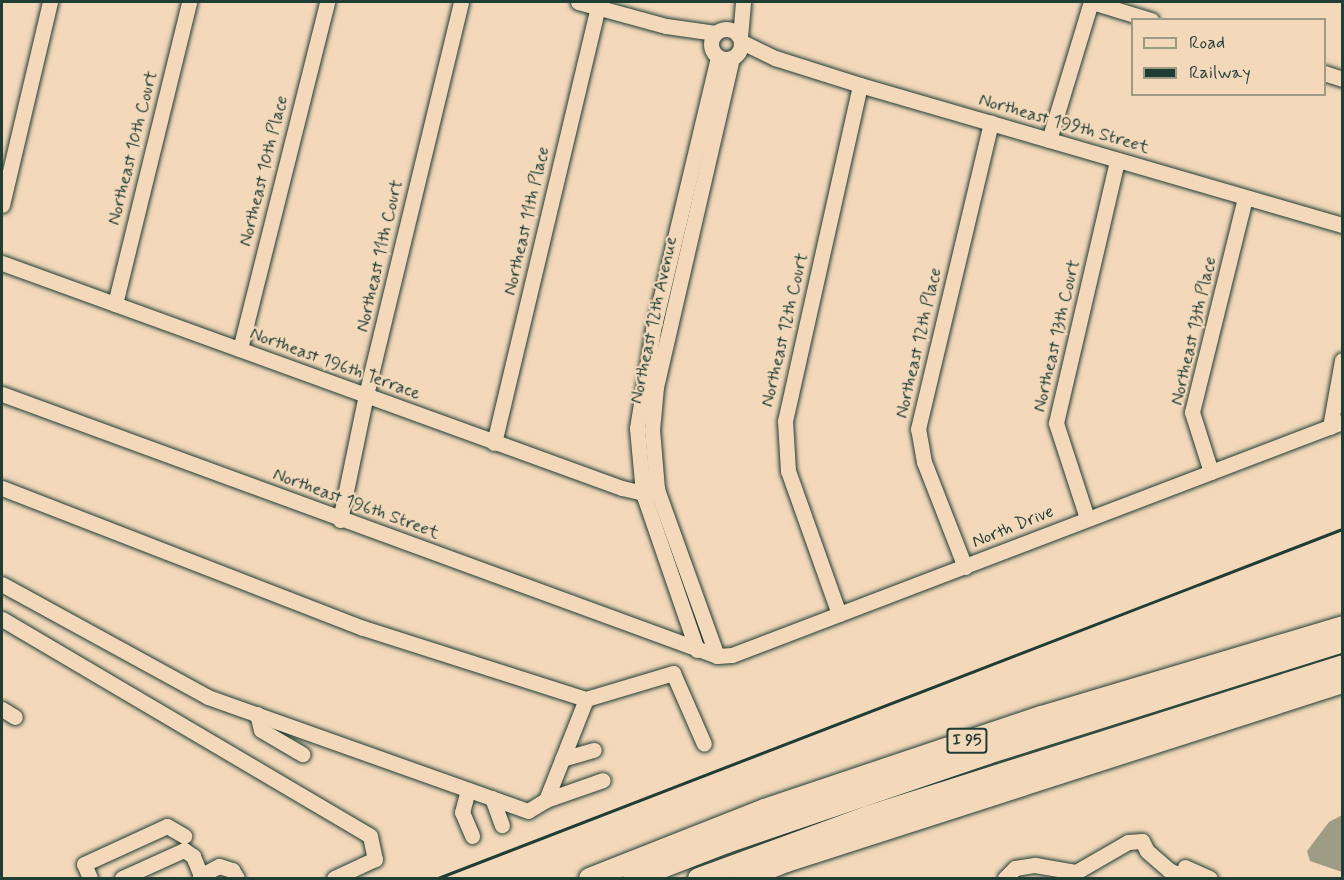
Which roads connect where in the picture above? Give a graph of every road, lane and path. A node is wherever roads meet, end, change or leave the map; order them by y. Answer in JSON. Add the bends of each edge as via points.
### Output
{"nodes":[{"id":1,"x":50,"y":2,"type":"edge"},
{"id":2,"x":189,"y":2,"type":"edge"},
{"id":3,"x":327,"y":2,"type":"edge"},
{"id":4,"x":460,"y":2,"type":"edge"},
{"id":5,"x":578,"y":2,"type":"edge"},
{"id":6,"x":738,"y":2,"type":"edge"},
{"id":7,"x":743,"y":2,"type":"edge"},
{"id":8,"x":1092,"y":2,"type":"edge"},
{"id":9,"x":598,"y":8,"type":"junction"},
{"id":10,"x":1144,"y":18,"type":"edge"},
{"id":11,"x":727,"y":45,"type":"junction"},
{"id":12,"x":1326,"y":74,"type":"edge"},
{"id":13,"x":1342,"y":79,"type":"edge"},
{"id":14,"x":860,"y":85,"type":"junction"},
{"id":15,"x":991,"y":123,"type":"junction"},
{"id":16,"x":1049,"y":141,"type":"junction"},
{"id":17,"x":1117,"y":160,"type":"junction"},
{"id":18,"x":1245,"y":198,"type":"junction"},
{"id":19,"x":2,"y":205,"type":"edge"},
{"id":20,"x":1342,"y":225,"type":"edge"},
{"id":21,"x":2,"y":263,"type":"edge"},
{"id":22,"x":115,"y":304,"type":"junction"},
{"id":23,"x":240,"y":349,"type":"junction"},
{"id":24,"x":1342,"y":360,"type":"edge"},
{"id":25,"x":2,"y":394,"type":"edge"},
{"id":26,"x":366,"y":395,"type":"junction"},
{"id":27,"x":1336,"y":425,"type":"edge"},
{"id":28,"x":494,"y":443,"type":"junction"},
{"id":29,"x":1211,"y":472,"type":"junction"},
{"id":30,"x":2,"y":489,"type":"edge"},
{"id":31,"x":650,"y":491,"type":"junction"},
{"id":32,"x":1087,"y":519,"type":"junction"},
{"id":33,"x":340,"y":520,"type":"junction"},
{"id":34,"x":965,"y":567,"type":"junction"},
{"id":35,"x":2,"y":584,"type":"edge"},
{"id":36,"x":838,"y":614,"type":"junction"},
{"id":37,"x":2,"y":619,"type":"edge"},
{"id":38,"x":1342,"y":626,"type":"edge"},
{"id":39,"x":1342,"y":641,"type":"edge"},
{"id":40,"x":697,"y":650,"type":"junction"},
{"id":41,"x":717,"y":656,"type":"junction"},
{"id":42,"x":1342,"y":665,"type":"edge"},
{"id":43,"x":1342,"y":682,"type":"edge"},
{"id":44,"x":586,"y":699,"type":"junction"},
{"id":45,"x":2,"y":709,"type":"edge"},
{"id":46,"x":257,"y":714,"type":"junction"},
{"id":47,"x":15,"y":717,"type":"dead end"},
{"id":48,"x":704,"y":744,"type":"dead end"},
{"id":49,"x":594,"y":750,"type":"dead end"},
{"id":50,"x":302,"y":754,"type":"dead end"},
{"id":51,"x":562,"y":759,"type":"junction"},
{"id":52,"x":603,"y":780,"type":"dead end"},
{"id":53,"x":468,"y":790,"type":"junction"},
{"id":54,"x":492,"y":798,"type":"junction"},
{"id":55,"x":546,"y":800,"type":"junction"},
{"id":56,"x":502,"y":825,"type":"dead end"},
{"id":57,"x":184,"y":836,"type":"dead end"},
{"id":58,"x":472,"y":836,"type":"dead end"},
{"id":59,"x":1186,"y":869,"type":"edge"},
{"id":60,"x":201,"y":877,"type":"edge"},
{"id":61,"x":90,"y":879,"type":"edge"},
{"id":62,"x":122,"y":879,"type":"edge"},
{"id":63,"x":237,"y":879,"type":"edge"},
{"id":64,"x":334,"y":879,"type":"edge"},
{"id":65,"x":588,"y":879,"type":"edge"},
{"id":66,"x":633,"y":879,"type":"edge"},
{"id":67,"x":698,"y":879,"type":"edge"},
{"id":68,"x":743,"y":879,"type":"edge"},
{"id":69,"x":1005,"y":879,"type":"edge"},
{"id":70,"x":1210,"y":879,"type":"edge"}],
"edges":[{"from":1,"to":19,"type":"street"},
{"from":2,"to":22,"type":"street","name":"Northeast 10th Court"},
{"from":3,"to":23,"type":"street","name":"Northeast 10th Place"},
{"from":4,"to":26,"type":"street","name":"Northeast 11th Court"},
{"from":5,"to":9,"type":"street","name":"Northeast 199th Street"},
{"from":6,"to":11,"type":"street","name":"Northeast 12th Avenue"},
{"from":7,"to":11,"type":"street","name":"Northeast 12th Avenue"},
{"from":8,"to":10,"type":"street"},
{"from":8,"to":16,"type":"street"},
{"from":9,"to":11,"type":"street","name":"Northeast 199th Street"},
{"from":9,"to":28,"type":"street","name":"Northeast 11th Place"},
{"from":11,"to":14,"type":"street","name":"Northeast 199th Street"},
{"from":11,"to":31,"type":"street","name":"Northeast 12th Avenue","via":[[642,384],[637,428]]},
{"from":12,"to":13,"type":"street"},
{"from":14,"to":15,"type":"street","name":"Northeast 199th Street"},
{"from":14,"to":36,"type":"street","name":"Northeast 12th Court","via":[[785,421],[788,471]]},
{"from":15,"to":16,"type":"street","name":"Northeast 199th Street"},
{"from":15,"to":34,"type":"street","name":"Northeast 12th Place","via":[[918,429],[924,462]]},
{"from":16,"to":17,"type":"street","name":"Northeast 199th Street"},
{"from":17,"to":18,"type":"street","name":"Northeast 199th Street"},
{"from":17,"to":32,"type":"street","name":"Northeast 13th Court","via":[[1056,423]]},
{"from":18,"to":20,"type":"street","name":"Northeast 199th Street"},
{"from":18,"to":29,"type":"street","name":"Northeast 13th Place","via":[[1192,412]]},
{"from":21,"to":22,"type":"street","name":"Northeast 196th Terrace"},
{"from":22,"to":23,"type":"street","name":"Northeast 196th Terrace"},
{"from":23,"to":26,"type":"street","name":"Northeast 196th Terrace"},
{"from":24,"to":27,"type":"street"},
{"from":25,"to":33,"type":"street","name":"Northeast 196th Street"},
{"from":26,"to":28,"type":"street","name":"Northeast 196th Terrace"},
{"from":26,"to":33,"type":"street","name":"Northeast 11th Court"},
{"from":27,"to":29,"type":"street","name":"North Drive"},
{"from":28,"to":31,"type":"street","name":"Northeast 196th Terrace"},
{"from":29,"to":32,"type":"street","name":"North Drive"},
{"from":30,"to":44,"type":"street","via":[[363,628]]},
{"from":31,"to":40,"type":"street","name":"Northeast 12th Avenue"},
{"from":31,"to":41,"type":"street","name":"Northeast 12th Avenue"},
{"from":32,"to":34,"type":"street","name":"North Drive"},
{"from":33,"to":40,"type":"street","name":"Northeast 196th Street"},
{"from":34,"to":36,"type":"street","name":"North Drive"},
{"from":35,"to":46,"type":"street","via":[[208,697]]},
{"from":36,"to":41,"type":"street","name":"North Drive","via":[[732,655]]},
{"from":37,"to":64,"type":"street","via":[[370,836],[375,859]]},
{"from":38,"to":65,"type":"highway","number":"I 95","via":[[1041,717],[786,801]]},
{"from":39,"to":66,"type":"highway","via":[[976,757],[726,842]]},
{"from":40,"to":41,"type":"street","name":"North Drive"},
{"from":42,"to":67,"type":"highway","via":[[867,816]]},
{"from":43,"to":68,"type":"highway","via":[[797,858]]},
{"from":44,"to":48,"type":"street","via":[[673,673]]},
{"from":44,"to":51,"type":"street"},
{"from":45,"to":47,"type":"street"},
{"from":46,"to":50,"type":"street","via":[[261,730]]},
{"from":46,"to":53,"type":"street"},
{"from":49,"to":51,"type":"street"},
{"from":51,"to":55,"type":"street"},
{"from":52,"to":55,"type":"street"},
{"from":53,"to":54,"type":"street"},
{"from":53,"to":58,"type":"street","via":[[462,812]]},
{"from":54,"to":55,"type":"street","via":[[528,811]]},
{"from":54,"to":56,"type":"street"},
{"from":57,"to":61,"type":"street","via":[[167,826],[84,864]]},
{"from":59,"to":69,"type":"street","via":[[1180,875],[1169,870],[1147,851],[1142,840],[1128,842],[1076,872],[1035,865],[1015,868]]},
{"from":59,"to":70,"type":"street"},
{"from":60,"to":62,"type":"street","via":[[194,856],[184,850]]},
{"from":60,"to":63,"type":"street","via":[[219,866],[232,870]]}]}
